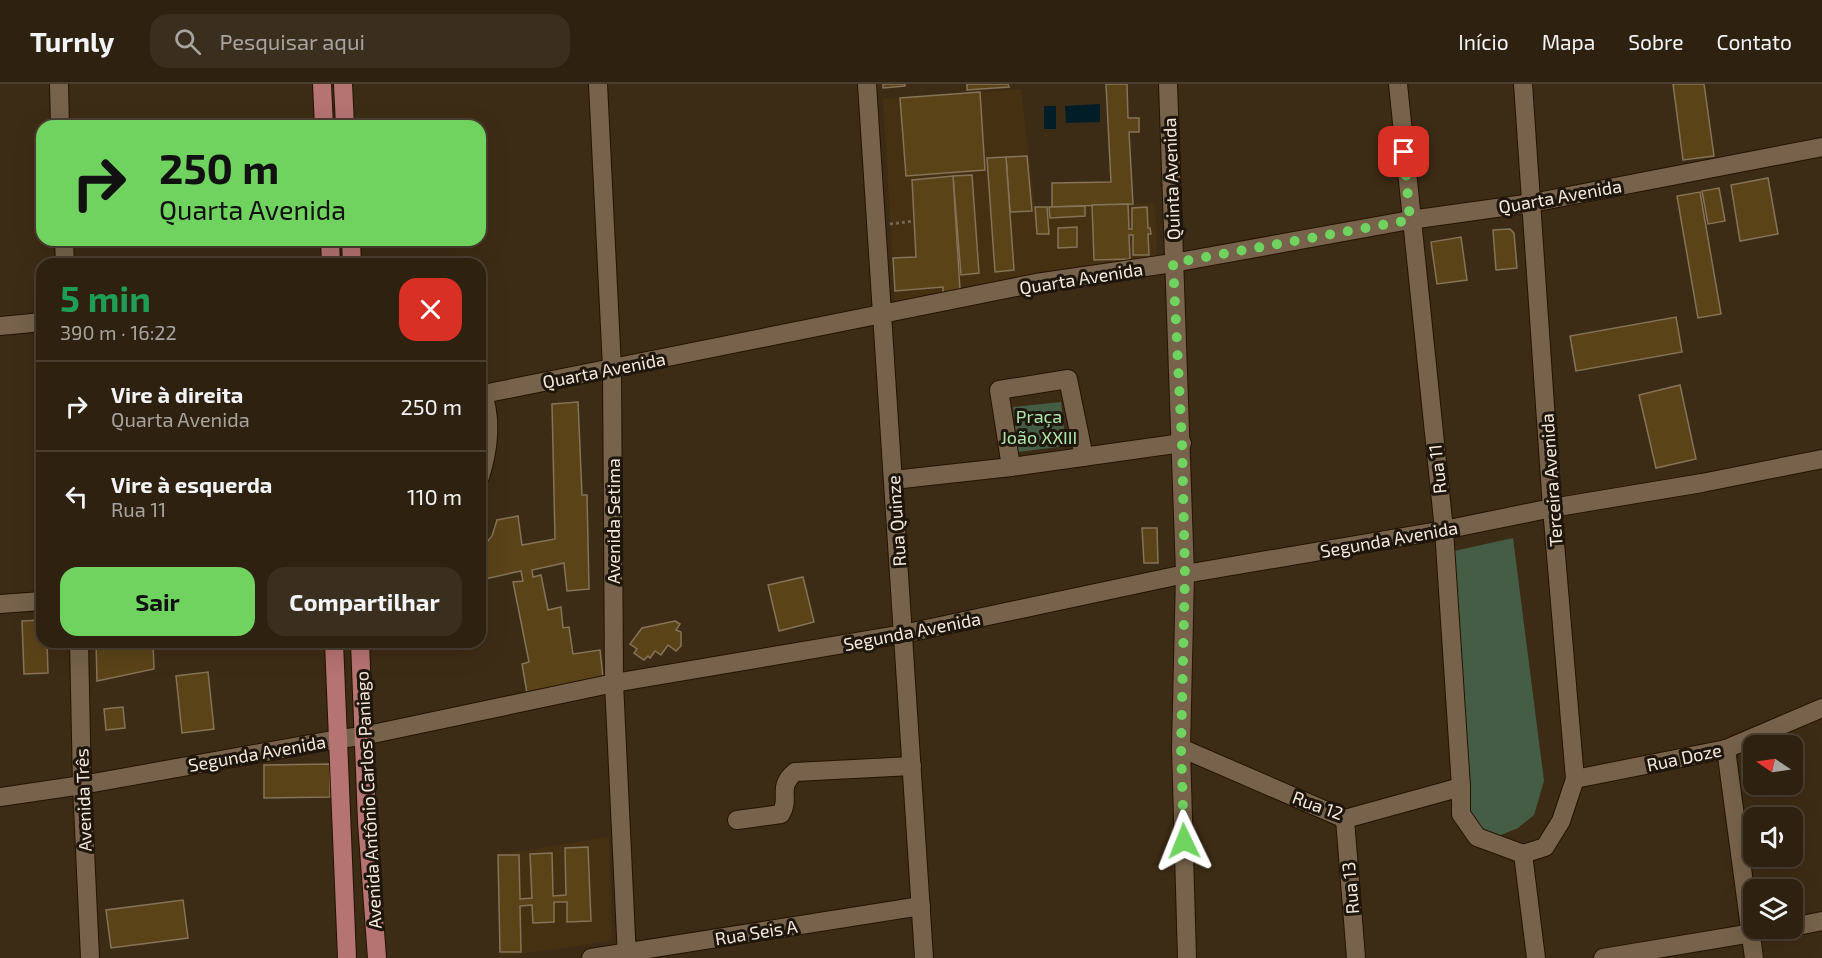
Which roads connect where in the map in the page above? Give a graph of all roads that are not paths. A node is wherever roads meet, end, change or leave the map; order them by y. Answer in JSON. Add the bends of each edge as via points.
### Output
{"nodes":[{"id":1,"x":59,"y":84,"type":"edge"},
{"id":2,"x":322,"y":84,"type":"edge"},
{"id":3,"x":343,"y":84,"type":"edge"},
{"id":4,"x":598,"y":84,"type":"edge"},
{"id":5,"x":867,"y":84,"type":"edge"},
{"id":6,"x":1168,"y":84,"type":"edge"},
{"id":7,"x":1398,"y":84,"type":"edge"},
{"id":8,"x":1523,"y":84,"type":"edge"},
{"id":9,"x":60,"y":120,"type":"edge"},
{"id":10,"x":324,"y":120,"type":"edge"},
{"id":11,"x":345,"y":120,"type":"edge"},
{"id":12,"x":1822,"y":147,"type":"edge"},
{"id":13,"x":1532,"y":203,"type":"junction"},
{"id":14,"x":1410,"y":220,"type":"junction"},
{"id":15,"x":1173,"y":263,"type":"junction"},
{"id":16,"x":883,"y":315,"type":"junction"},
{"id":17,"x":36,"y":323,"type":"edge"},
{"id":18,"x":0,"y":326,"type":"edge"},
{"id":19,"x":612,"y":368,"type":"junction"},
{"id":20,"x":486,"y":390,"type":"edge"},
{"id":21,"x":486,"y":409,"type":"edge"},
{"id":22,"x":1182,"y":443,"type":"junction"},
{"id":23,"x":486,"y":450,"type":"edge"},
{"id":24,"x":1084,"y":457,"type":"junction"},
{"id":25,"x":1822,"y":459,"type":"edge"},
{"id":26,"x":1011,"y":467,"type":"junction"},
{"id":27,"x":893,"y":480,"type":"junction"},
{"id":28,"x":1552,"y":508,"type":"junction"},
{"id":29,"x":1444,"y":530,"type":"junction"},
{"id":30,"x":1185,"y":574,"type":"junction"},
{"id":31,"x":36,"y":601,"type":"edge"},
{"id":32,"x":0,"y":604,"type":"edge"},
{"id":33,"x":903,"y":634,"type":"junction"},
{"id":34,"x":79,"y":648,"type":"edge"},
{"id":35,"x":334,"y":648,"type":"edge"},
{"id":36,"x":360,"y":648,"type":"edge"},
{"id":37,"x":614,"y":682,"type":"junction"},
{"id":38,"x":1822,"y":708,"type":"edge"},
{"id":39,"x":363,"y":736,"type":"junction"},
{"id":40,"x":338,"y":739,"type":"junction"},
{"id":41,"x":1181,"y":748,"type":"junction"},
{"id":42,"x":1726,"y":749,"type":"junction"},
{"id":43,"x":912,"y":766,"type":"junction"},
{"id":44,"x":1575,"y":779,"type":"junction"},
{"id":45,"x":82,"y":785,"type":"junction"},
{"id":46,"x":1461,"y":787,"type":"junction"},
{"id":47,"x":0,"y":796,"type":"edge"},
{"id":48,"x":1345,"y":819,"type":"junction"},
{"id":49,"x":738,"y":820,"type":"dead end"},
{"id":50,"x":367,"y":822,"type":"junction"},
{"id":51,"x":341,"y":825,"type":"junction"},
{"id":52,"x":1523,"y":854,"type":"junction"},
{"id":53,"x":1744,"y":879,"type":"edge"},
{"id":54,"x":921,"y":906,"type":"junction"},
{"id":55,"x":1822,"y":921,"type":"edge"},
{"id":56,"x":1803,"y":925,"type":"edge"},
{"id":57,"x":1743,"y":935,"type":"edge"},
{"id":58,"x":1752,"y":939,"type":"edge"},
{"id":59,"x":627,"y":955,"type":"edge"},
{"id":60,"x":90,"y":958,"type":"edge"},
{"id":61,"x":347,"y":958,"type":"edge"},
{"id":62,"x":377,"y":958,"type":"edge"},
{"id":63,"x":591,"y":958,"type":"edge"},
{"id":64,"x":924,"y":958,"type":"edge"},
{"id":65,"x":1187,"y":958,"type":"edge"},
{"id":66,"x":1356,"y":958,"type":"edge"},
{"id":67,"x":1536,"y":958,"type":"edge"},
{"id":68,"x":1603,"y":958,"type":"edge"},
{"id":69,"x":1754,"y":958,"type":"edge"}],
"edges":[{"from":1,"to":9,"type":"street"},
{"from":2,"to":10,"type":"main road"},
{"from":3,"to":11,"type":"main road"},
{"from":4,"to":19,"type":"street","name":"Avenida Setima"},
{"from":5,"to":16,"type":"street","name":"Rua Quinze"},
{"from":6,"to":15,"type":"street","name":"Quinta Avenida"},
{"from":7,"to":14,"type":"street","name":"Rua 11"},
{"from":8,"to":13,"type":"street","name":"Terceira Avenida"},
{"from":12,"to":13,"type":"street","name":"Quarta Avenida"},
{"from":13,"to":14,"type":"street","name":"Quarta Avenida"},
{"from":13,"to":28,"type":"street","name":"Terceira Avenida"},
{"from":14,"to":15,"type":"street","name":"Quarta Avenida"},
{"from":14,"to":29,"type":"street","name":"Rua 11"},
{"from":15,"to":16,"type":"street","name":"Quarta Avenida","via":[[1036,283]]},
{"from":15,"to":22,"type":"street","name":"Quinta Avenida"},
{"from":16,"to":19,"type":"street","name":"Quarta Avenida"},
{"from":16,"to":27,"type":"street","name":"Rua Quinze"},
{"from":17,"to":18,"type":"street"},
{"from":19,"to":20,"type":"street","name":"Quarta Avenida"},
{"from":19,"to":37,"type":"street","name":"Avenida Setima"},
{"from":21,"to":23,"type":"street"},
{"from":22,"to":24,"type":"street"},
{"from":22,"to":30,"type":"street","name":"Quinta Avenida"},
{"from":24,"to":26,"type":"street"},
{"from":24,"to":26,"type":"street","via":[[1068,379],[999,390]]},
{"from":25,"to":28,"type":"street","name":"Segunda Avenida"},
{"from":26,"to":27,"type":"street"},
{"from":27,"to":33,"type":"street","name":"Rua Quinze"},
{"from":28,"to":29,"type":"street","name":"Segunda Avenida"},
{"from":28,"to":44,"type":"street","name":"Terceira Avenida"},
{"from":29,"to":30,"type":"street","name":"Segunda Avenida"},
{"from":29,"to":46,"type":"street","name":"Rua 11"},
{"from":30,"to":33,"type":"street","name":"Segunda Avenida"},
{"from":30,"to":41,"type":"street","name":"Quinta Avenida"},
{"from":31,"to":32,"type":"street"},
{"from":33,"to":37,"type":"street","name":"Segunda Avenida"},
{"from":33,"to":43,"type":"street","name":"Rua Quinze"},
{"from":34,"to":45,"type":"street","name":"Avenida Três"},
{"from":35,"to":40,"type":"main road","name":"Avenida Antônio Carlos Paniago"},
{"from":36,"to":39,"type":"main road","name":"Avenida Antônio Carlos Paniago"},
{"from":37,"to":39,"type":"street","name":"Segunda Avenida"},
{"from":37,"to":59,"type":"street","name":"Avenida Setima"},
{"from":38,"to":42,"type":"street","name":"Rua Doze"},
{"from":39,"to":40,"type":"street","name":"Segunda Avenida"},
{"from":39,"to":50,"type":"main road","name":"Avenida Antônio Carlos Paniago"},
{"from":40,"to":45,"type":"street","name":"Segunda Avenida"},
{"from":40,"to":51,"type":"main road","name":"Avenida Antônio Carlos Paniago"},
{"from":41,"to":48,"type":"street","name":"Rua 12"},
{"from":41,"to":65,"type":"street","name":"Quinta Avenida"},
{"from":42,"to":44,"type":"street","name":"Rua Doze"},
{"from":42,"to":53,"type":"street"},
{"from":43,"to":49,"type":"street","via":[[795,772],[784,785],[785,807],[781,814]]},
{"from":43,"to":54,"type":"street","name":"Rua Quinze"},
{"from":44,"to":52,"type":"street","name":"Terceira Avenida","via":[[1561,821],[1545,847]]},
{"from":45,"to":47,"type":"street","name":"Segunda Avenida"},
{"from":45,"to":60,"type":"street","name":"Avenida Três"},
{"from":46,"to":48,"type":"street","name":"Rua 12"},
{"from":46,"to":52,"type":"street","name":"Rua 11","via":[[1461,814],[1477,837]]},
{"from":48,"to":66,"type":"street","name":"Rua 13"},
{"from":50,"to":51,"type":"main road"},
{"from":50,"to":62,"type":"main road","name":"Avenida Antônio Carlos Paniago"},
{"from":51,"to":61,"type":"main road","name":"Avenida Antônio Carlos Paniago"},
{"from":52,"to":67,"type":"street"},
{"from":54,"to":59,"type":"street","name":"Rua Seis A"},
{"from":54,"to":64,"type":"street","name":"Rua Quinze"},
{"from":55,"to":56,"type":"street"},
{"from":57,"to":68,"type":"street"},
{"from":58,"to":69,"type":"street"},
{"from":59,"to":63,"type":"street","name":"Rua Seis A"}]}
